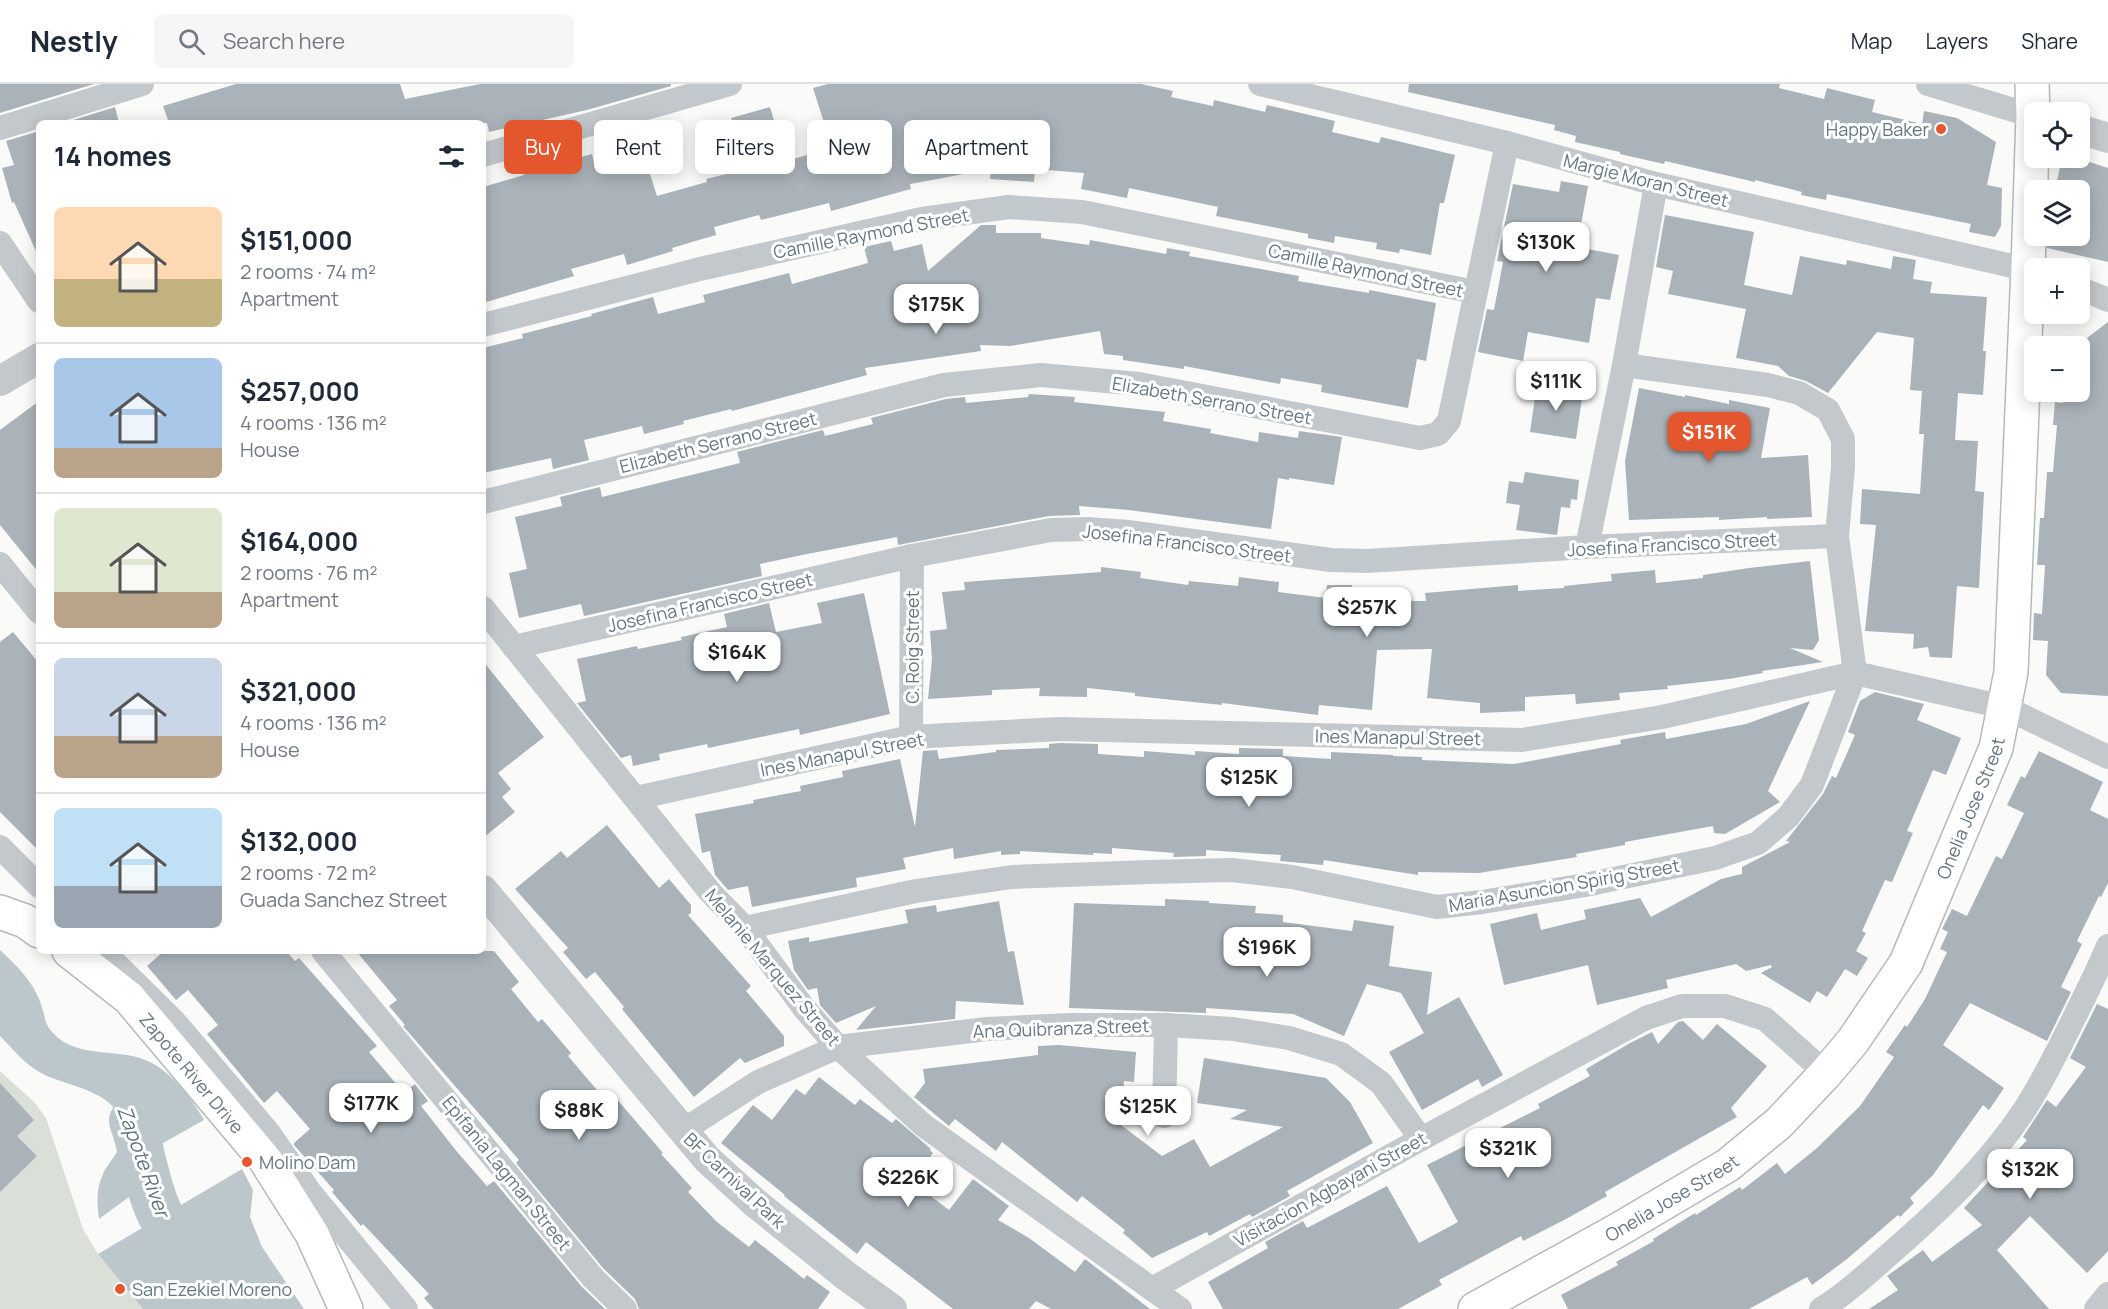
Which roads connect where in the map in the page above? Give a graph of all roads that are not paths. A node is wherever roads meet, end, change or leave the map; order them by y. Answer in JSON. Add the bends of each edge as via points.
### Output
{"nodes":[{"id":1,"x":142,"y":84,"type":"edge"},
{"id":2,"x":730,"y":84,"type":"edge"},
{"id":3,"x":1260,"y":84,"type":"edge"},
{"id":4,"x":1928,"y":84,"type":"edge"},
{"id":5,"x":2032,"y":84,"type":"edge"},
{"id":6,"x":2033,"y":102,"type":"edge"},
{"id":7,"x":2024,"y":113,"type":"edge"},
{"id":8,"x":0,"y":128,"type":"edge"},
{"id":9,"x":2090,"y":132,"type":"edge"},
{"id":10,"x":2108,"y":138,"type":"edge"},
{"id":11,"x":1506,"y":143,"type":"junction"},
{"id":12,"x":486,"y":154,"type":"edge"},
{"id":13,"x":2033,"y":168,"type":"edge"},
{"id":14,"x":1656,"y":184,"type":"junction"},
{"id":15,"x":0,"y":243,"type":"edge"},
{"id":16,"x":2031,"y":258,"type":"edge"},
{"id":17,"x":2024,"y":268,"type":"edge"},
{"id":18,"x":1475,"y":292,"type":"junction"},
{"id":19,"x":2090,"y":293,"type":"edge"},
{"id":20,"x":36,"y":297,"type":"edge"},
{"id":21,"x":2108,"y":300,"type":"edge"},
{"id":22,"x":486,"y":324,"type":"edge"},
{"id":23,"x":2028,"y":324,"type":"edge"},
{"id":24,"x":36,"y":359,"type":"edge"},
{"id":25,"x":1624,"y":365,"type":"junction"},
{"id":26,"x":0,"y":381,"type":"edge"},
{"id":27,"x":486,"y":501,"type":"edge"},
{"id":28,"x":1837,"y":536,"type":"junction"},
{"id":29,"x":1587,"y":547,"type":"junction"},
{"id":30,"x":912,"y":556,"type":"junction"},
{"id":31,"x":0,"y":564,"type":"edge"},
{"id":32,"x":36,"y":608,"type":"edge"},
{"id":33,"x":486,"y":612,"type":"edge"},
{"id":34,"x":514,"y":647,"type":"junction"},
{"id":35,"x":1855,"y":673,"type":"junction"},
{"id":36,"x":2004,"y":707,"type":"junction"},
{"id":37,"x":911,"y":737,"type":"junction"},
{"id":38,"x":2108,"y":757,"type":"edge"},
{"id":39,"x":636,"y":798,"type":"junction"},
{"id":40,"x":0,"y":847,"type":"edge"},
{"id":41,"x":36,"y":883,"type":"edge"},
{"id":42,"x":486,"y":894,"type":"edge"},
{"id":43,"x":744,"y":928,"type":"junction"},
{"id":44,"x":2108,"y":946,"type":"edge"},
{"id":45,"x":73,"y":954,"type":"edge"},
{"id":46,"x":106,"y":954,"type":"edge"},
{"id":47,"x":324,"y":954,"type":"edge"},
{"id":48,"x":1166,"y":1025,"type":"junction"},
{"id":49,"x":838,"y":1047,"type":"junction"},
{"id":50,"x":1827,"y":1073,"type":"junction"},
{"id":51,"x":1164,"y":1116,"type":"dead end"},
{"id":52,"x":682,"y":1131,"type":"junction"},
{"id":53,"x":1421,"y":1138,"type":"junction"},
{"id":54,"x":1152,"y":1289,"type":"junction"},
{"id":55,"x":2108,"y":1294,"type":"edge"},
{"id":56,"x":346,"y":1309,"type":"edge"},
{"id":57,"x":406,"y":1309,"type":"edge"},
{"id":58,"x":625,"y":1309,"type":"edge"},
{"id":59,"x":892,"y":1309,"type":"edge"},
{"id":60,"x":1180,"y":1309,"type":"edge"},
{"id":61,"x":1475,"y":1309,"type":"edge"},
{"id":62,"x":1821,"y":1309,"type":"edge"},
{"id":63,"x":2096,"y":1309,"type":"edge"}],
"edges":[{"from":1,"to":8,"type":"street"},
{"from":2,"to":12,"type":"street"},
{"from":3,"to":11,"type":"street","name":"Margie Moran Street"},
{"from":4,"to":7,"type":"street"},
{"from":5,"to":6,"type":"main road","name":"Onelia Jose Street"},
{"from":9,"to":10,"type":"street"},
{"from":11,"to":14,"type":"street","name":"Margie Moran Street"},
{"from":11,"to":18,"type":"street","name":"Elizabeth Serrano Street"},
{"from":13,"to":16,"type":"main road","name":"Onelia Jose Street"},
{"from":14,"to":17,"type":"street","name":"Margie Moran Street"},
{"from":14,"to":25,"type":"street"},
{"from":15,"to":20,"type":"street"},
{"from":18,"to":22,"type":"street","name":"Camille Raymond Street","via":[[1082,212],[1009,207],[910,222],[700,269]]},
{"from":18,"to":27,"type":"street","name":"Elizabeth Serrano Street","via":[[1449,421],[1438,434],[1420,438],[1139,384],[1041,375],[944,385]]},
{"from":19,"to":21,"type":"street"},
{"from":23,"to":36,"type":"main road","name":"Onelia Jose Street","via":[[2011,672]]},
{"from":24,"to":26,"type":"street"},
{"from":25,"to":28,"type":"street","via":[[1768,385],[1799,393],[1828,410],[1843,439]]},
{"from":25,"to":29,"type":"street"},
{"from":28,"to":29,"type":"street","name":"Josefina Francisco Street"},
{"from":28,"to":35,"type":"street"},
{"from":29,"to":30,"type":"street","name":"Josefina Francisco Street","via":[[1331,560],[1088,529],[1051,530]]},
{"from":30,"to":34,"type":"street","name":"Josefina Francisco Street"},
{"from":30,"to":37,"type":"street","name":"C. Roig Street"},
{"from":31,"to":32,"type":"street"},
{"from":33,"to":34,"type":"street","name":"Melanie Marquez Street"},
{"from":34,"to":39,"type":"street","name":"Melanie Marquez Street"},
{"from":35,"to":36,"type":"street","name":"Ines Manapul Street"},
{"from":35,"to":37,"type":"street","name":"Ines Manapul Street","via":[[1662,717],[1522,740],[1060,729]]},
{"from":35,"to":43,"type":"street","name":"Maria Asuncion Spirig Street","via":[[1812,785],[1788,818],[1758,843],[1715,858],[1586,885],[1437,907],[1292,877],[1232,870],[1012,877],[916,891]]},
{"from":36,"to":38,"type":"street","name":"Ines Manapul Street"},
{"from":36,"to":50,"type":"main road","name":"Onelia Jose Street","via":[[1996,748],[1906,963]]},
{"from":37,"to":39,"type":"street","name":"Ines Manapul Street"},
{"from":39,"to":43,"type":"street","name":"Melanie Marquez Street","via":[[710,892]]},
{"from":40,"to":41,"type":"street"},
{"from":42,"to":52,"type":"street","name":"BF Carnival Park"},
{"from":43,"to":49,"type":"street","name":"Melanie Marquez Street"},
{"from":44,"to":62,"type":"street","via":[[2048,1069],[2023,1113],[1991,1154],[1926,1222],[1837,1300]]},
{"from":45,"to":56,"type":"main road","name":"Zapote River Drive","via":[[129,998],[266,1161],[312,1234]]},
{"from":46,"to":57,"type":"street","via":[[174,1021],[269,1133],[310,1192]]},
{"from":47,"to":58,"type":"street","name":"Epifania Lagman Street","via":[[593,1278]]},
{"from":48,"to":49,"type":"street","name":"Ana Quibranza Street","via":[[1070,1024],[987,1029]]},
{"from":48,"to":51,"type":"street"},
{"from":48,"to":53,"type":"street","name":"Ana Quibranza Street","via":[[1233,1029],[1289,1038],[1341,1054],[1381,1083]]},
{"from":49,"to":52,"type":"street","name":"Ana Quibranza Street","via":[[758,1082]]},
{"from":49,"to":54,"type":"street","name":"Melanie Marquez Street","via":[[923,1125]]},
{"from":50,"to":53,"type":"street","name":"Visitacion Agbayani Street","via":[[1765,1018],[1725,1006],[1682,1005],[1646,1018]]},
{"from":50,"to":61,"type":"main road","name":"Onelia Jose Street","via":[[1779,1123],[1728,1165]]},
{"from":52,"to":59,"type":"street","name":"BF Carnival Park","via":[[754,1202]]},
{"from":53,"to":54,"type":"street","name":"Visitacion Agbayani Street"},
{"from":54,"to":60,"type":"street","name":"Melanie Marquez Street"},
{"from":55,"to":63,"type":"street"}]}
